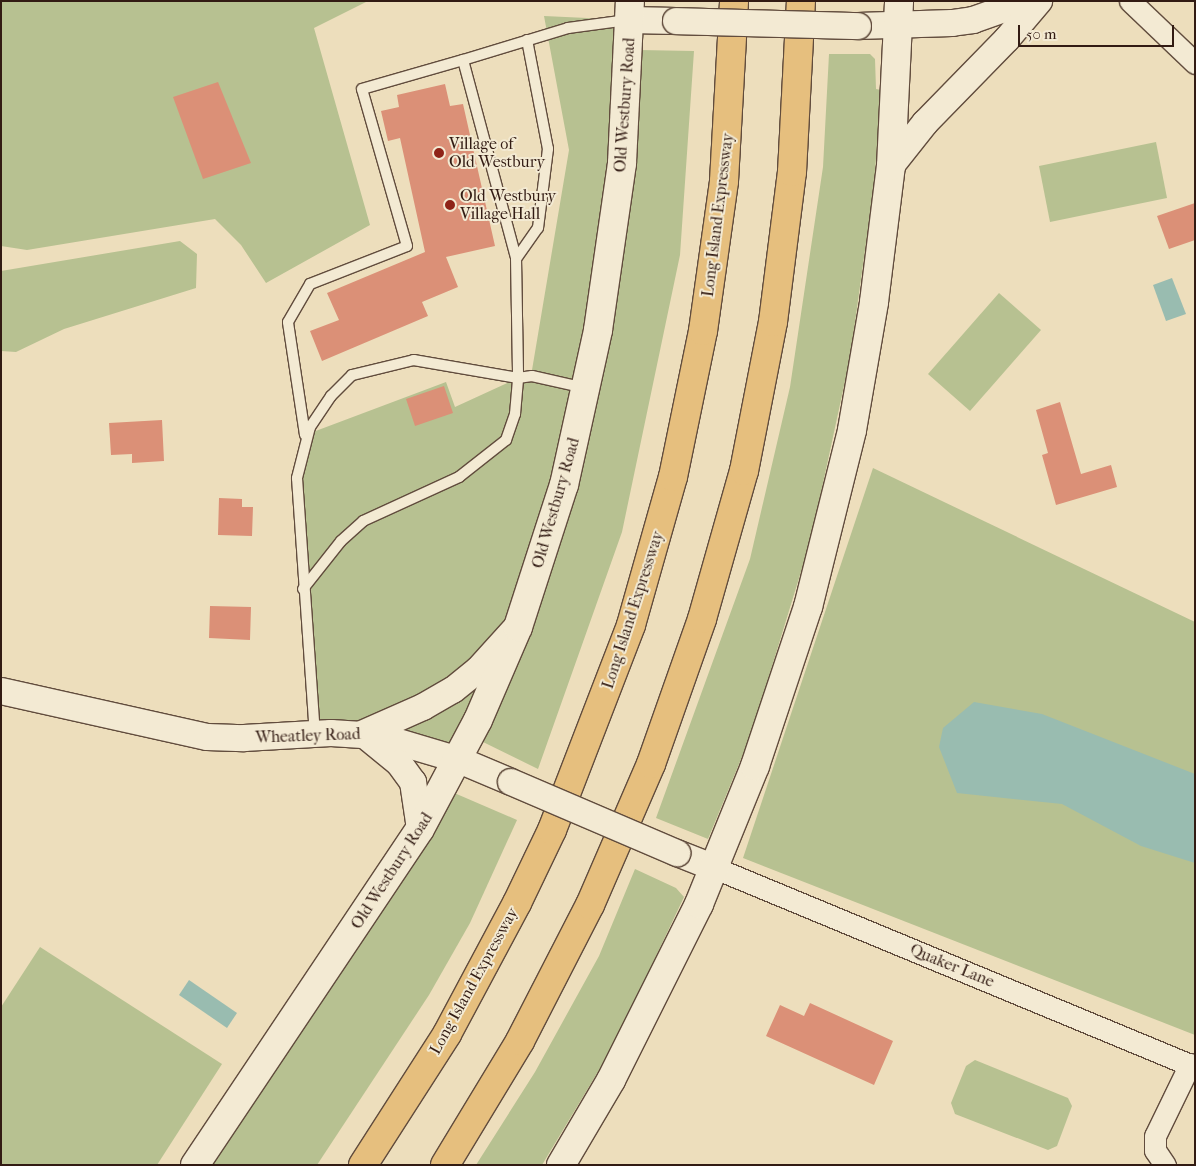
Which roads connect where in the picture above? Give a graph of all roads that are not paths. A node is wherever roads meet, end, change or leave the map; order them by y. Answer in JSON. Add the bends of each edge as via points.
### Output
{"nodes":[{"id":1,"x":734,"y":1,"type":"edge"},
{"id":2,"x":801,"y":1,"type":"edge"},
{"id":3,"x":1027,"y":1,"type":"edge"},
{"id":4,"x":1040,"y":1,"type":"edge"},
{"id":5,"x":1130,"y":1,"type":"edge"},
{"id":6,"x":630,"y":10,"type":"edge"},
{"id":7,"x":899,"y":14,"type":"edge"},
{"id":8,"x":527,"y":40,"type":"junction"},
{"id":9,"x":463,"y":60,"type":"junction"},
{"id":10,"x":1195,"y":63,"type":"edge"},
{"id":11,"x":891,"y":166,"type":"junction"},
{"id":12,"x":516,"y":258,"type":"junction"},
{"id":13,"x":518,"y":378,"type":"junction"},
{"id":14,"x":586,"y":389,"type":"junction"},
{"id":15,"x":305,"y":435,"type":"junction"},
{"id":16,"x":303,"y":588,"type":"junction"},
{"id":17,"x":518,"y":627,"type":"junction"},
{"id":18,"x":1,"y":690,"type":"edge"},
{"id":19,"x":315,"y":733,"type":"junction"},
{"id":20,"x":362,"y":734,"type":"junction"},
{"id":21,"x":459,"y":760,"type":"junction"},
{"id":22,"x":420,"y":829,"type":"junction"},
{"id":23,"x":715,"y":868,"type":"junction"},
{"id":24,"x":1192,"y":1066,"type":"edge"},
{"id":25,"x":194,"y":1165,"type":"edge"},
{"id":26,"x":363,"y":1165,"type":"edge"},
{"id":27,"x":444,"y":1165,"type":"edge"},
{"id":28,"x":561,"y":1165,"type":"edge"},
{"id":29,"x":1165,"y":1165,"type":"edge"}],
"edges":[{"from":1,"to":26,"type":"highway","name":"Long Island Expressway","via":[[724,181],[703,331],[673,477],[631,625],[552,830],[517,903],[447,1034]]},
{"from":2,"to":27,"type":"highway","via":[[792,172],[773,322],[744,471],[702,619],[650,764],[590,905],[520,1040]]},
{"from":3,"to":7,"type":"street","name":"Old Westbury Road","via":[[973,20]]},
{"from":4,"to":11,"type":"street","via":[[1007,40],[912,137]]},
{"from":5,"to":10,"type":"street"},
{"from":6,"to":7,"type":"street","name":"Old Westbury Road","bridge":true,"via":[[676,21],[858,26]]},
{"from":6,"to":8,"type":"lane"},
{"from":6,"to":14,"type":"main road","name":"Old Westbury Road","via":[[625,118],[615,221]]},
{"from":7,"to":11,"type":"main road"},
{"from":8,"to":9,"type":"lane"},
{"from":8,"to":12,"type":"lane","via":[[548,149],[538,228]]},
{"from":9,"to":12,"type":"lane"},
{"from":9,"to":15,"type":"lane","via":[[362,89],[407,246],[310,284],[288,322]]},
{"from":11,"to":23,"type":"main road","via":[[864,368],[823,553],[775,711]]},
{"from":12,"to":13,"type":"lane"},
{"from":13,"to":14,"type":"lane","via":[[532,376]]},
{"from":13,"to":15,"type":"lane","via":[[414,360],[352,376],[331,396]]},
{"from":13,"to":16,"type":"lane","via":[[515,414],[506,440],[459,477],[362,521],[341,541]]},
{"from":14,"to":17,"type":"main road","name":"Old Westbury Road","via":[[561,494]]},
{"from":15,"to":16,"type":"lane","via":[[296,478]]},
{"from":16,"to":19,"type":"lane"},
{"from":17,"to":20,"type":"street","via":[[478,670],[453,690]]},
{"from":17,"to":21,"type":"main road","name":"Old Westbury Road"},
{"from":18,"to":19,"type":"street","name":"Wheatley Road","via":[[207,737]]},
{"from":19,"to":20,"type":"street","name":"Wheatley Road"},
{"from":20,"to":21,"type":"street","name":"Wheatley Road","via":[[409,743]]},
{"from":20,"to":22,"type":"street","via":[[390,754],[413,782]]},
{"from":21,"to":22,"type":"main road","name":"Old Westbury Road"},
{"from":21,"to":23,"type":"street","name":"Wheatley Road","bridge":true},
{"from":22,"to":25,"type":"main road","name":"Old Westbury Road"},
{"from":23,"to":24,"type":"street","name":"Quaker Lane"},
{"from":23,"to":28,"type":"main road","via":[[656,993]]},
{"from":24,"to":29,"type":"street","name":"Quaker Lane","via":[[1155,1136],[1155,1150]]}]}
